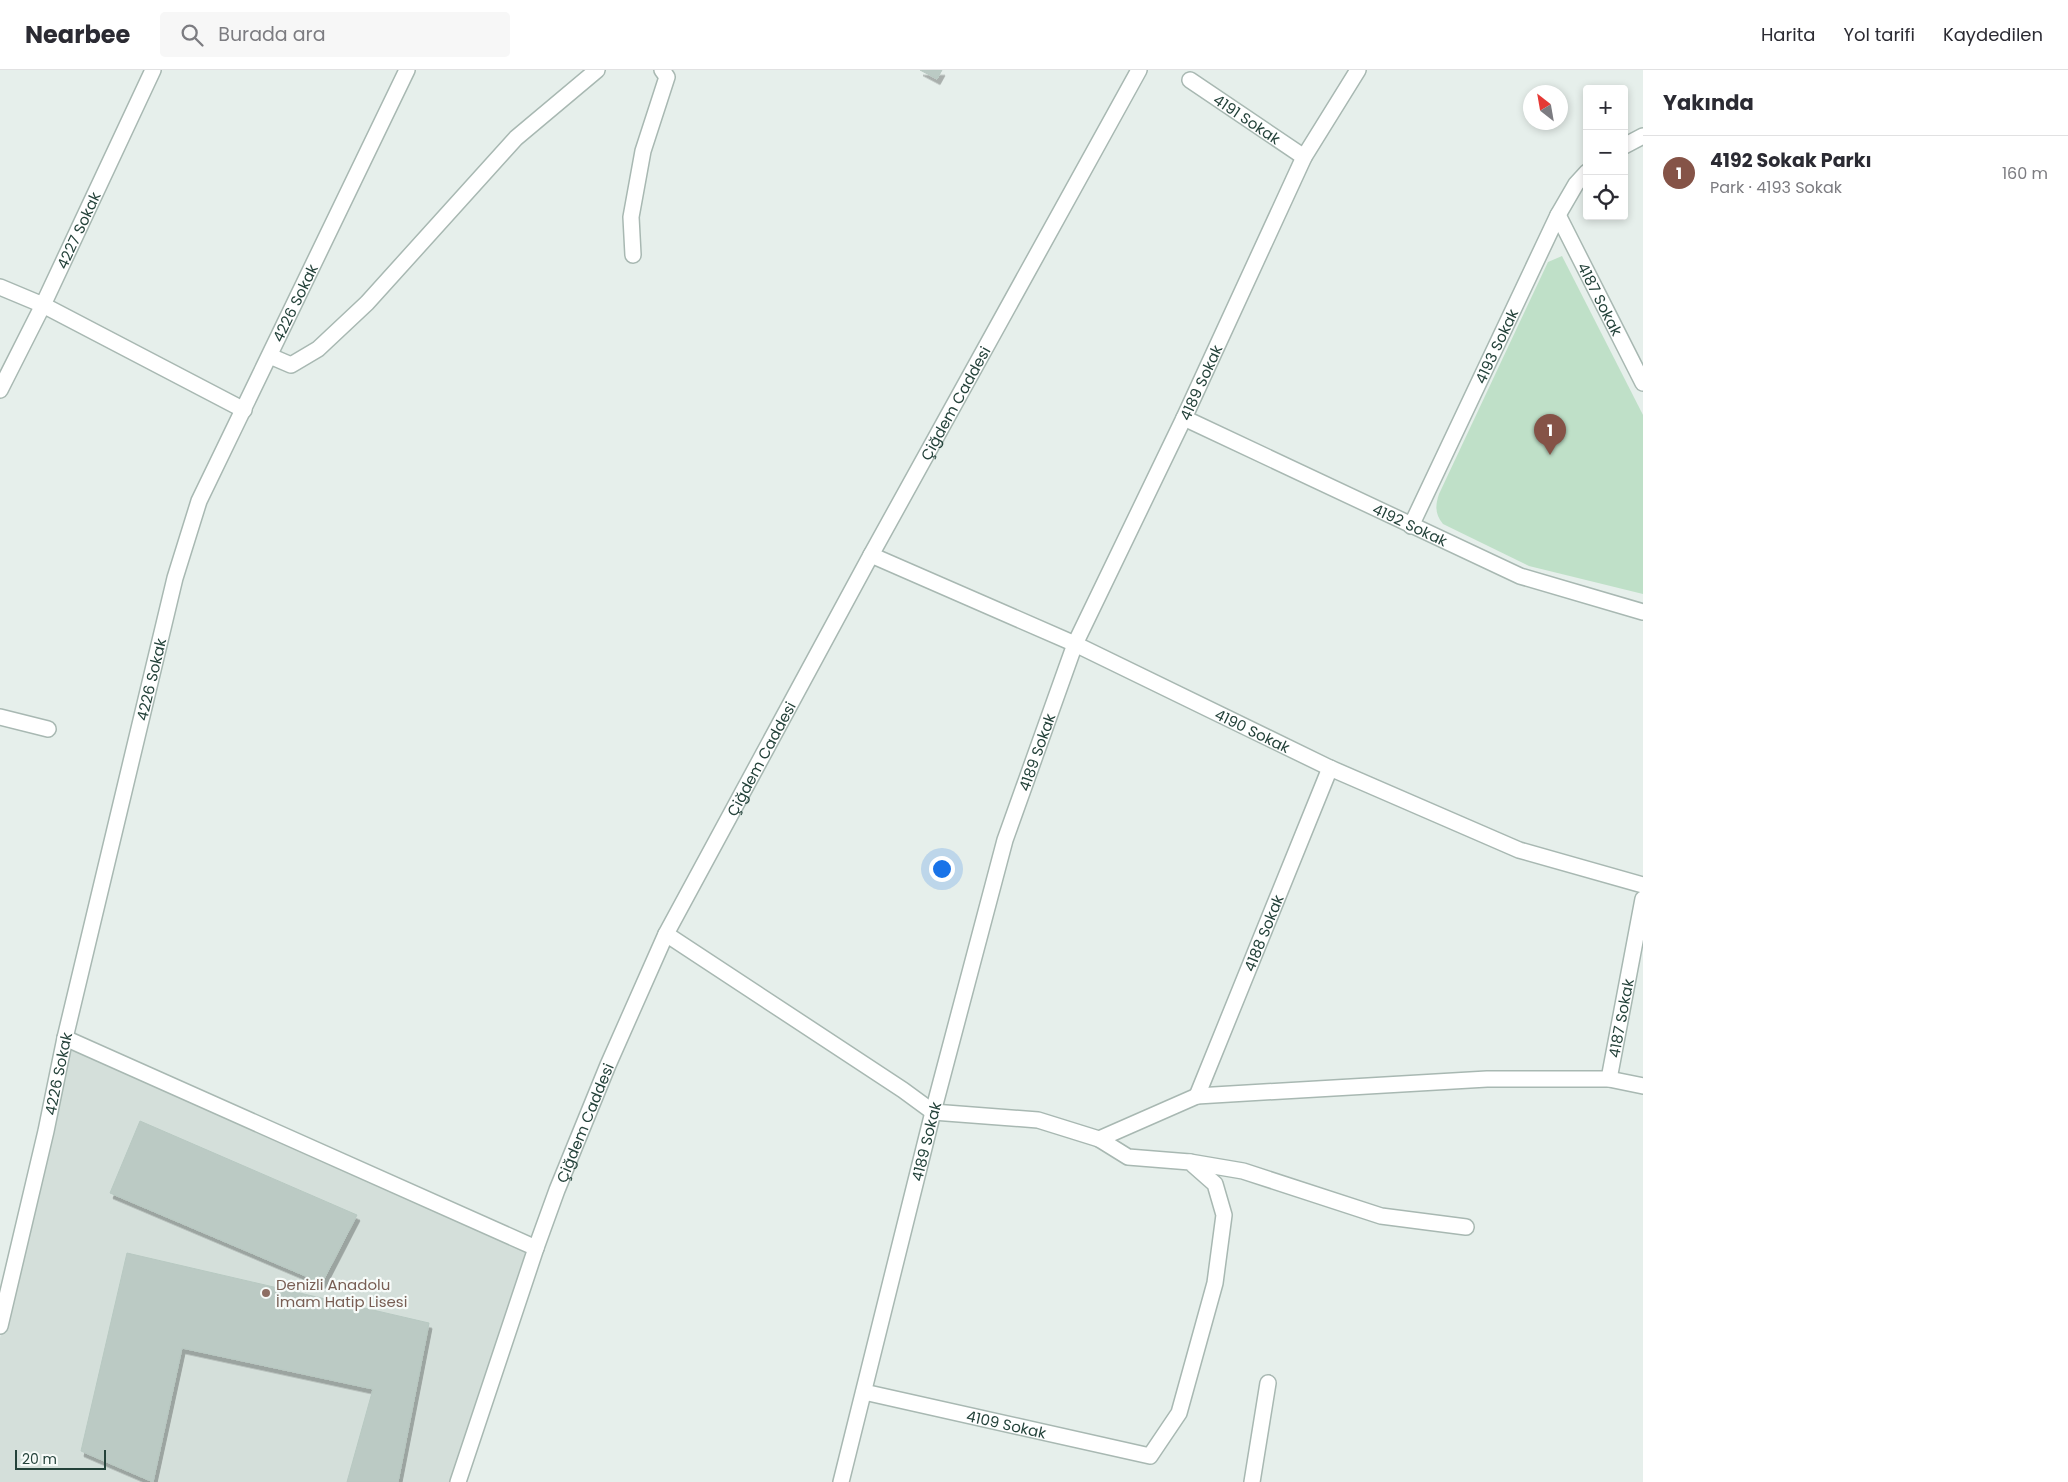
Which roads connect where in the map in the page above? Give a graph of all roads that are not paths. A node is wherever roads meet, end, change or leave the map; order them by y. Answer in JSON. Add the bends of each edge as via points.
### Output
{"nodes":[{"id":1,"x":152,"y":70,"type":"edge"},
{"id":2,"x":407,"y":70,"type":"edge"},
{"id":3,"x":597,"y":70,"type":"edge"},
{"id":4,"x":662,"y":70,"type":"edge"},
{"id":5,"x":1139,"y":70,"type":"edge"},
{"id":6,"x":1358,"y":70,"type":"edge"},
{"id":7,"x":1190,"y":80,"type":"dead end"},
{"id":8,"x":1643,"y":136,"type":"edge"},
{"id":9,"x":1628,"y":144,"type":"edge"},
{"id":10,"x":1304,"y":157,"type":"junction"},
{"id":11,"x":1584,"y":175,"type":"edge"},
{"id":12,"x":1558,"y":215,"type":"junction"},
{"id":13,"x":634,"y":255,"type":"dead end"},
{"id":14,"x":0,"y":287,"type":"edge"},
{"id":15,"x":43,"y":305,"type":"junction"},
{"id":16,"x":270,"y":356,"type":"junction"},
{"id":17,"x":1643,"y":383,"type":"edge"},
{"id":18,"x":0,"y":390,"type":"edge"},
{"id":19,"x":244,"y":410,"type":"junction"},
{"id":20,"x":1184,"y":418,"type":"junction"},
{"id":21,"x":1411,"y":526,"type":"junction"},
{"id":22,"x":871,"y":555,"type":"junction"},
{"id":23,"x":1643,"y":612,"type":"edge"},
{"id":24,"x":1075,"y":644,"type":"junction"},
{"id":25,"x":0,"y":717,"type":"edge"},
{"id":26,"x":48,"y":729,"type":"dead end"},
{"id":27,"x":1330,"y":768,"type":"junction"},
{"id":28,"x":1643,"y":885,"type":"edge"},
{"id":29,"x":1643,"y":898,"type":"edge"},
{"id":30,"x":666,"y":934,"type":"junction"},
{"id":31,"x":65,"y":1038,"type":"junction"},
{"id":32,"x":1609,"y":1079,"type":"junction"},
{"id":33,"x":1643,"y":1086,"type":"edge"},
{"id":34,"x":1197,"y":1096,"type":"junction"},
{"id":35,"x":934,"y":1112,"type":"junction"},
{"id":36,"x":1099,"y":1139,"type":"junction"},
{"id":37,"x":1190,"y":1162,"type":"junction"},
{"id":38,"x":1466,"y":1227,"type":"dead end"},
{"id":39,"x":536,"y":1248,"type":"junction"},
{"id":40,"x":1,"y":1320,"type":"edge"},
{"id":41,"x":1268,"y":1383,"type":"dead end"},
{"id":42,"x":864,"y":1392,"type":"junction"},
{"id":43,"x":458,"y":1482,"type":"edge"},
{"id":44,"x":841,"y":1482,"type":"edge"},
{"id":45,"x":1252,"y":1482,"type":"edge"}],
"edges":[{"from":1,"to":15,"type":"street","name":"4227 Sokak"},
{"from":2,"to":16,"type":"street","name":"4226 Sokak"},
{"from":3,"to":16,"type":"street","via":[[516,138],[367,303],[318,349],[291,364]]},
{"from":4,"to":13,"type":"street","via":[[666,77],[643,151],[631,217]]},
{"from":5,"to":22,"type":"street","name":"Çiğdem Caddesi"},
{"from":6,"to":10,"type":"street","name":"4189 Sokak"},
{"from":7,"to":10,"type":"street","name":"4191 Sokak"},
{"from":8,"to":9,"type":"street"},
{"from":10,"to":20,"type":"street","name":"4189 Sokak"},
{"from":11,"to":12,"type":"street","name":"4193 Sokak"},
{"from":12,"to":17,"type":"street","name":"4187 Sokak"},
{"from":12,"to":21,"type":"street","name":"4193 Sokak"},
{"from":14,"to":15,"type":"street"},
{"from":15,"to":18,"type":"street","name":"4227 Sokak"},
{"from":15,"to":19,"type":"street"},
{"from":16,"to":19,"type":"street","name":"4226 Sokak"},
{"from":19,"to":31,"type":"street","name":"4226 Sokak","via":[[200,501],[175,578]]},
{"from":20,"to":21,"type":"street","name":"4192 Sokak"},
{"from":20,"to":24,"type":"street","name":"4189 Sokak"},
{"from":21,"to":23,"type":"street","name":"4192 Sokak","via":[[1520,576]]},
{"from":22,"to":24,"type":"street","name":"4190 Sokak"},
{"from":22,"to":30,"type":"street","name":"Çiğdem Caddesi"},
{"from":24,"to":27,"type":"street","name":"4190 Sokak"},
{"from":24,"to":35,"type":"street","name":"4189 Sokak","via":[[1005,840]]},
{"from":25,"to":26,"type":"street"},
{"from":27,"to":28,"type":"street","name":"4190 Sokak","via":[[1519,850]]},
{"from":27,"to":34,"type":"street","name":"4188 Sokak"},
{"from":29,"to":32,"type":"street","name":"4187 Sokak"},
{"from":30,"to":35,"type":"street"},
{"from":30,"to":39,"type":"street","name":"Çiğdem Caddesi","via":[[608,1065]]},
{"from":31,"to":39,"type":"street"},
{"from":31,"to":40,"type":"street","name":"4226 Sokak"},
{"from":32,"to":33,"type":"street"},
{"from":32,"to":34,"type":"street","via":[[1487,1079]]},
{"from":34,"to":36,"type":"street"},
{"from":35,"to":36,"type":"street","via":[[1038,1120]]},
{"from":35,"to":42,"type":"street","name":"4189 Sokak"},
{"from":36,"to":37,"type":"street","via":[[1128,1157]]},
{"from":37,"to":38,"type":"street","via":[[1243,1170],[1381,1216]]},
{"from":37,"to":42,"type":"street","name":"4109 Sokak","via":[[1215,1184],[1224,1215],[1215,1283],[1179,1413],[1150,1456]]},
{"from":39,"to":43,"type":"street","name":"Çiğdem Caddesi"},
{"from":41,"to":45,"type":"street"},
{"from":42,"to":44,"type":"street","name":"4189 Sokak"}]}
